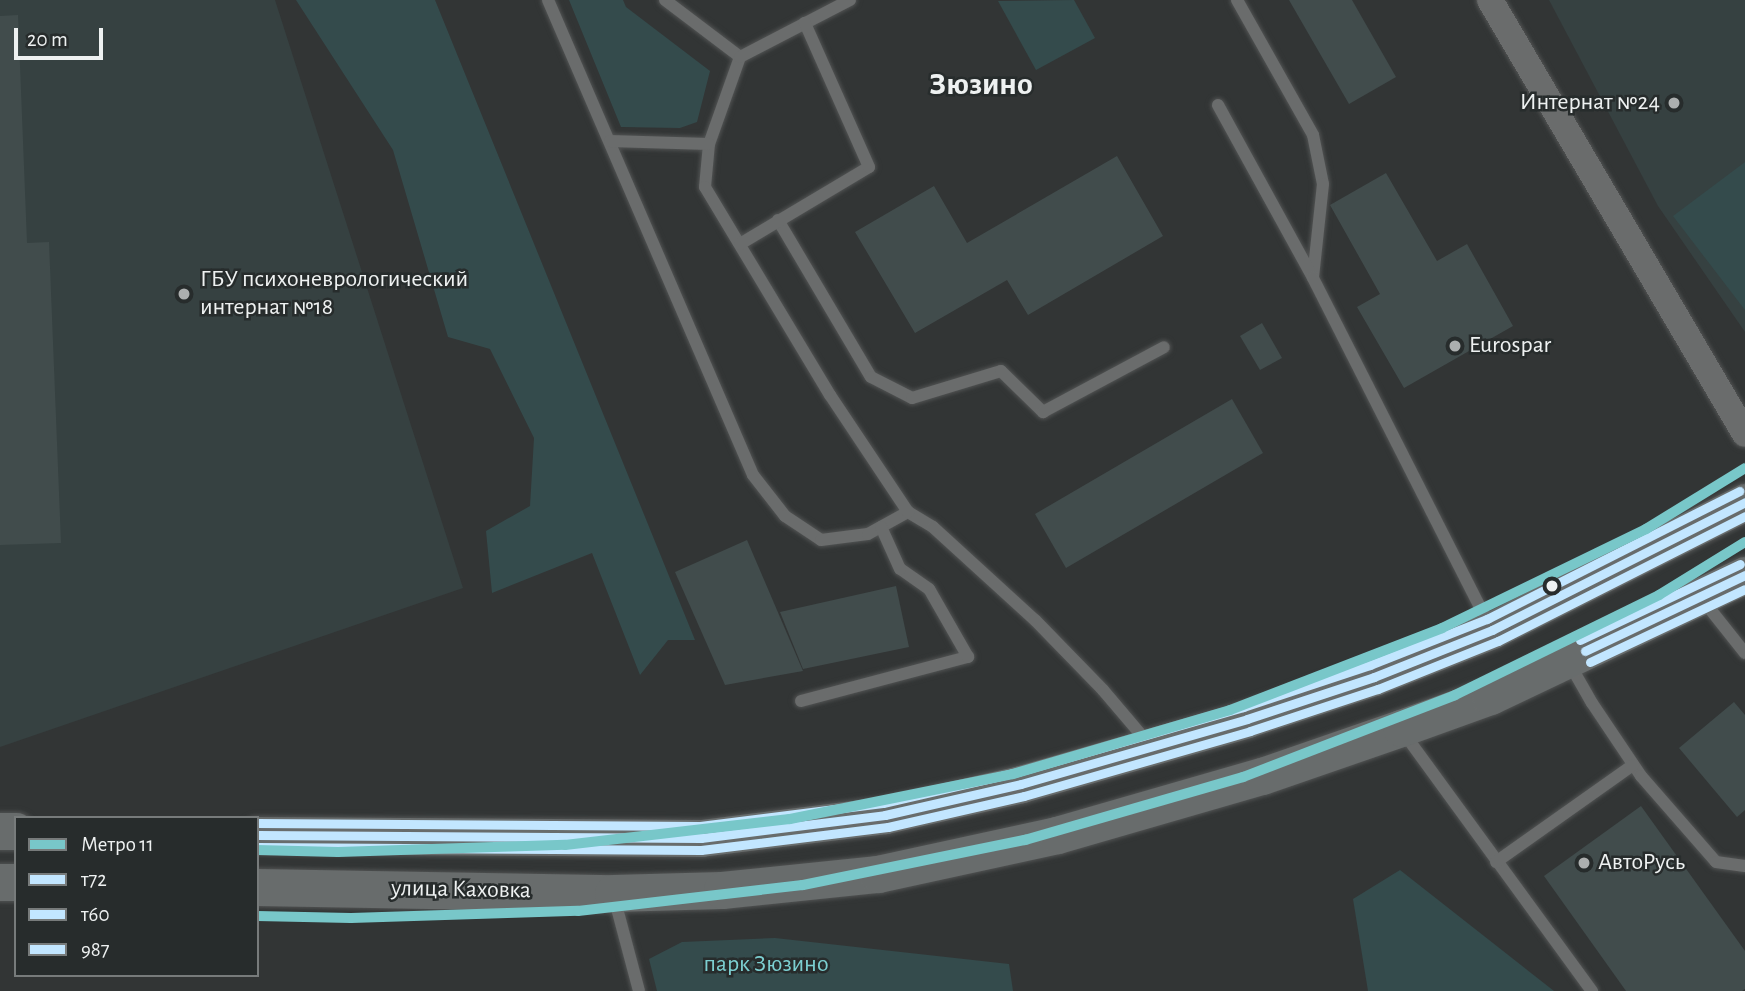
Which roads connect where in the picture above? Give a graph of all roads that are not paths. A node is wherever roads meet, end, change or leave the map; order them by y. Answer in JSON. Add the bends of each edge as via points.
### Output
{"nodes":[{"id":1,"x":548,"y":0,"type":"edge"},
{"id":2,"x":665,"y":0,"type":"edge"},
{"id":3,"x":850,"y":0,"type":"edge"},
{"id":4,"x":1237,"y":0,"type":"edge"},
{"id":5,"x":1490,"y":0,"type":"edge"},
{"id":6,"x":805,"y":23,"type":"junction"},
{"id":7,"x":740,"y":57,"type":"junction"},
{"id":8,"x":1218,"y":105,"type":"dead end"},
{"id":9,"x":610,"y":141,"type":"junction"},
{"id":10,"x":709,"y":144,"type":"junction"},
{"id":11,"x":778,"y":220,"type":"junction"},
{"id":12,"x":740,"y":244,"type":"junction"},
{"id":13,"x":1313,"y":278,"type":"junction"},
{"id":14,"x":1164,"y":347,"type":"dead end"},
{"id":15,"x":1745,"y":433,"type":"edge"},
{"id":16,"x":1745,"y":502,"type":"edge"},
{"id":17,"x":908,"y":512,"type":"junction"},
{"id":18,"x":881,"y":527,"type":"junction"},
{"id":19,"x":1745,"y":575,"type":"edge"},
{"id":20,"x":1700,"y":596,"type":"junction"},
{"id":21,"x":1492,"y":631,"type":"junction"},
{"id":22,"x":1745,"y":653,"type":"edge"},
{"id":23,"x":1568,"y":660,"type":"junction"},
{"id":24,"x":801,"y":701,"type":"dead end"},
{"id":25,"x":1401,"y":728,"type":"junction"},
{"id":26,"x":1152,"y":747,"type":"junction"},
{"id":27,"x":1633,"y":765,"type":"junction"},
{"id":28,"x":259,"y":835,"type":"edge"},
{"id":29,"x":1496,"y":862,"type":"junction"},
{"id":30,"x":1745,"y":866,"type":"edge"},
{"id":31,"x":259,"y":887,"type":"edge"},
{"id":32,"x":613,"y":893,"type":"junction"},
{"id":33,"x":639,"y":991,"type":"edge"},
{"id":34,"x":1592,"y":991,"type":"edge"}],
"edges":[{"from":1,"to":9,"type":"lane"},
{"from":2,"to":7,"type":"lane"},
{"from":3,"to":6,"type":"lane"},
{"from":4,"to":13,"type":"lane","via":[[1313,135],[1323,184]]},
{"from":5,"to":15,"type":"street"},
{"from":6,"to":7,"type":"lane"},
{"from":6,"to":11,"type":"lane","via":[[869,167]]},
{"from":7,"to":10,"type":"lane"},
{"from":8,"to":13,"type":"lane"},
{"from":9,"to":10,"type":"lane"},
{"from":9,"to":18,"type":"lane","via":[[753,475],[785,516],[821,540],[868,534]]},
{"from":10,"to":12,"type":"lane","via":[[705,187]]},
{"from":11,"to":12,"type":"lane"},
{"from":11,"to":14,"type":"lane","via":[[871,377],[912,398],[1001,371],[1043,412]]},
{"from":12,"to":17,"type":"lane","via":[[830,395]]},
{"from":13,"to":21,"type":"lane"},
{"from":16,"to":21,"type":"main road"},
{"from":17,"to":18,"type":"lane"},
{"from":17,"to":26,"type":"lane","via":[[933,527],[1035,620]]},
{"from":18,"to":24,"type":"lane","via":[[900,569],[929,589],[968,656]]},
{"from":19,"to":20,"type":"main road","name":"улица Каховка"},
{"from":20,"to":22,"type":"lane"},
{"from":20,"to":23,"type":"main road","name":"улица Каховка"},
{"from":21,"to":26,"type":"main road","via":[[1362,681]]},
{"from":23,"to":25,"type":"main road","name":"улица Каховка","via":[[1490,696]]},
{"from":23,"to":27,"type":"lane"},
{"from":25,"to":29,"type":"lane"},
{"from":25,"to":32,"type":"main road","name":"улица Каховка","via":[[1262,776],[1057,835],[878,874],[722,890]]},
{"from":26,"to":28,"type":"main road","via":[[1021,784],[885,815],[726,835]]},
{"from":27,"to":29,"type":"lane"},
{"from":27,"to":30,"type":"lane","via":[[1716,862]]},
{"from":29,"to":34,"type":"lane"},
{"from":31,"to":32,"type":"main road","name":"улица Каховка"},
{"from":32,"to":33,"type":"lane"}]}
